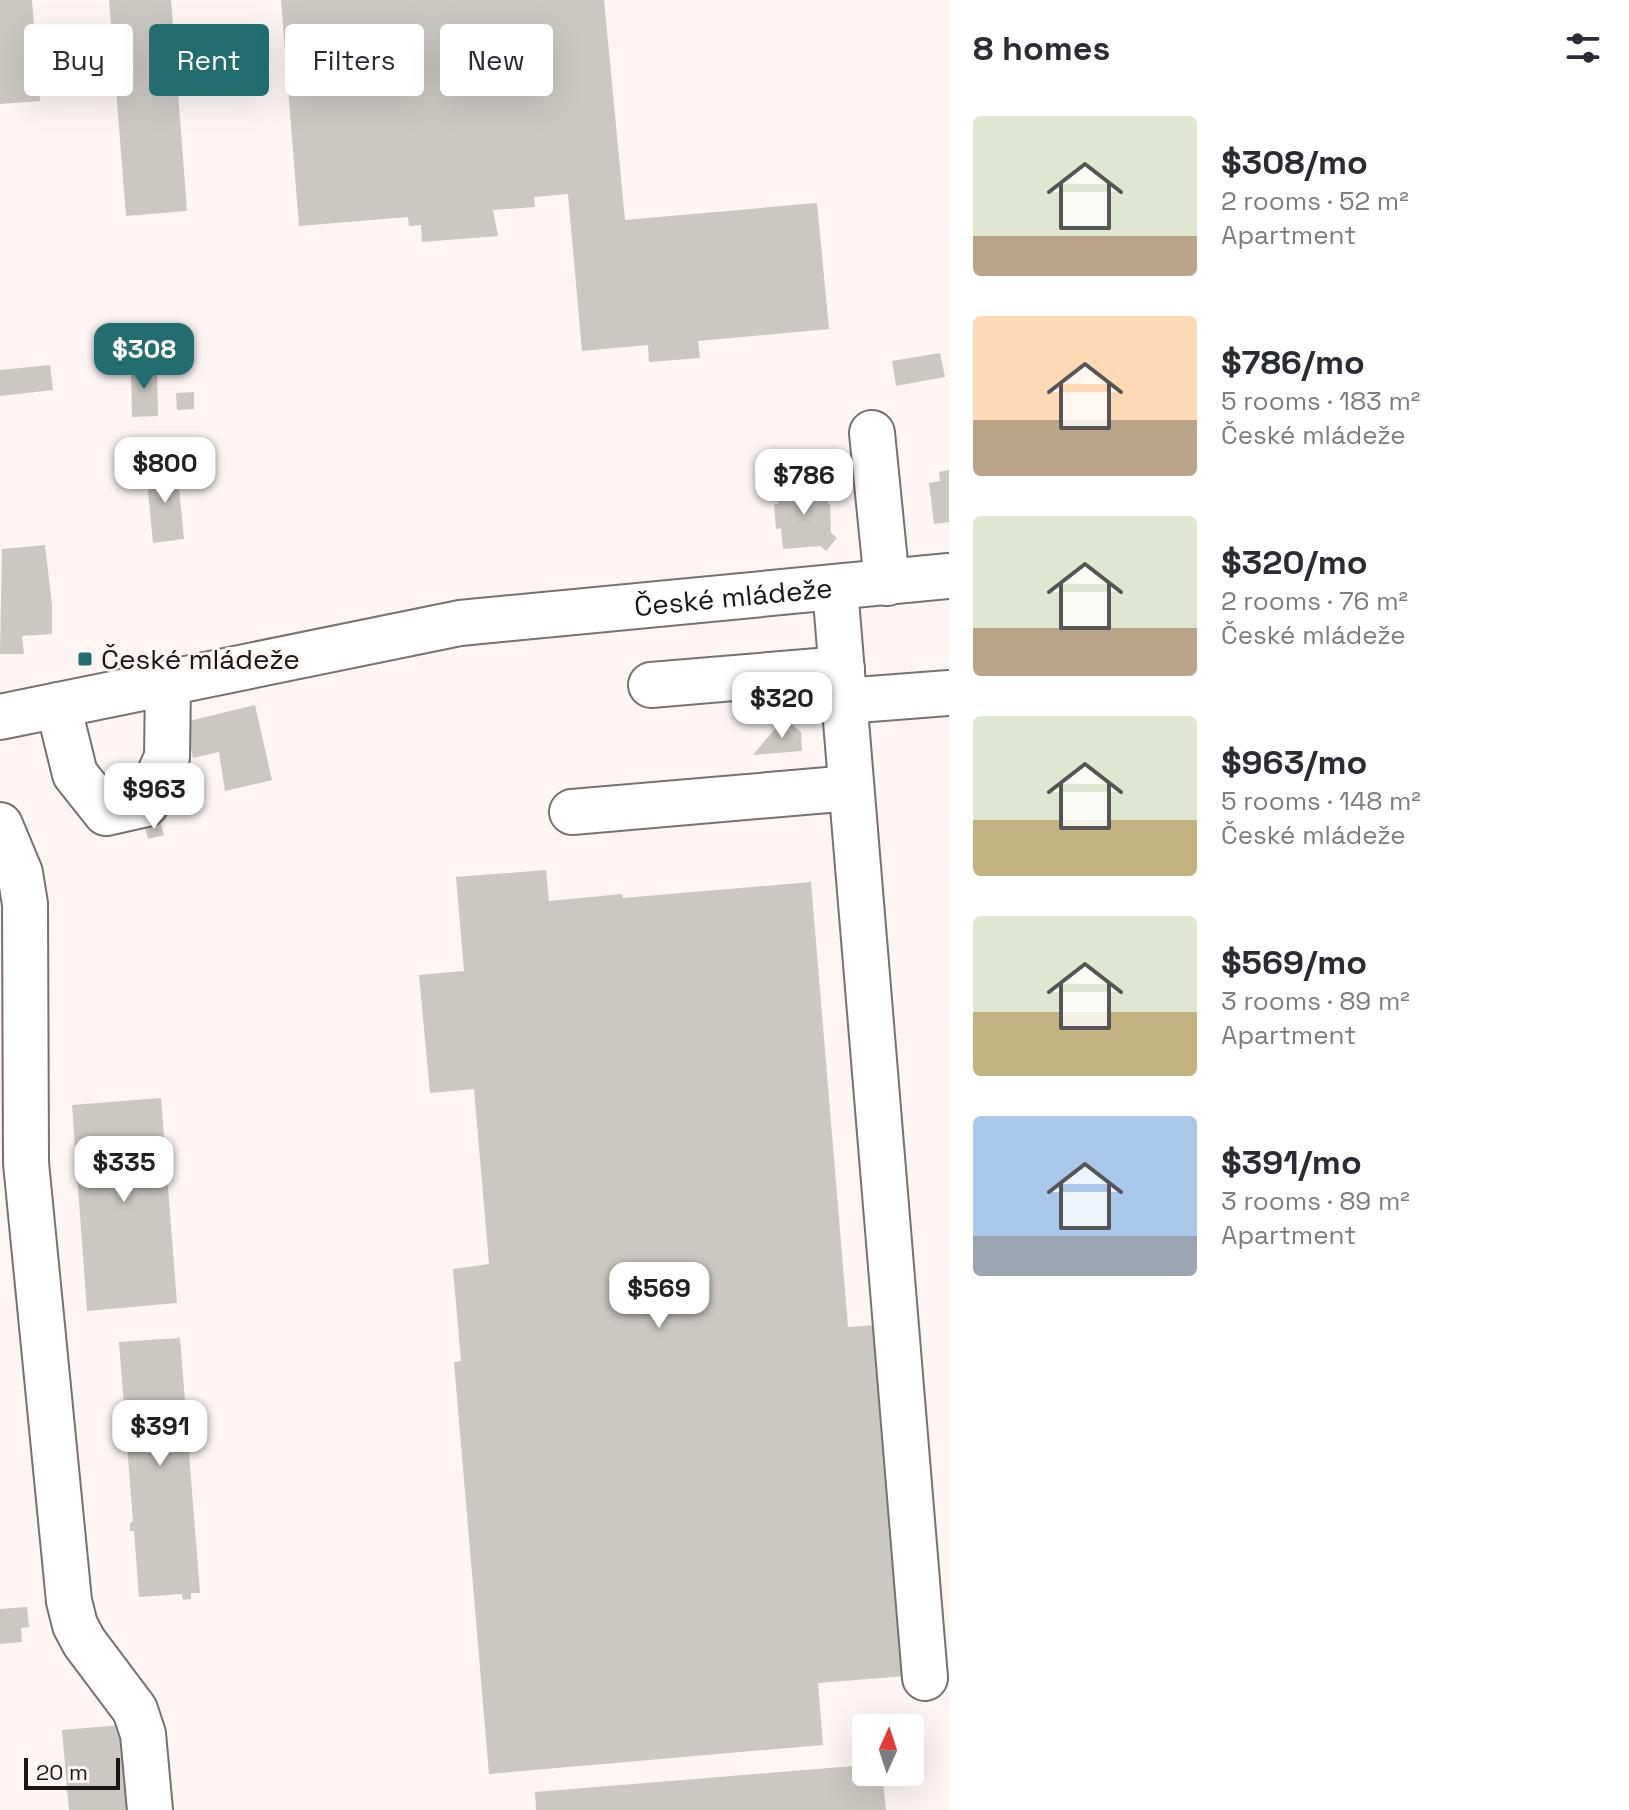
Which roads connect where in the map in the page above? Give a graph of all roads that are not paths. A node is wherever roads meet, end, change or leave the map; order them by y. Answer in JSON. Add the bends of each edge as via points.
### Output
{"nodes":[{"id":1,"x":872,"y":433,"type":"dead end"},
{"id":2,"x":949,"y":576,"type":"edge"},
{"id":3,"x":887,"y":583,"type":"junction"},
{"id":4,"x":835,"y":588,"type":"junction"},
{"id":5,"x":168,"y":683,"type":"junction"},
{"id":6,"x":651,"y":685,"type":"dead end"},
{"id":7,"x":843,"y":685,"type":"junction"},
{"id":8,"x":949,"y":693,"type":"edge"},
{"id":9,"x":58,"y":705,"type":"junction"},
{"id":10,"x":0,"y":717,"type":"edge"},
{"id":11,"x":851,"y":788,"type":"junction"},
{"id":12,"x":572,"y":812,"type":"dead end"},
{"id":13,"x":0,"y":825,"type":"edge"},
{"id":14,"x":925,"y":1678,"type":"dead end"},
{"id":15,"x":150,"y":1810,"type":"edge"}],
"edges":[{"from":1,"to":3,"type":"street"},
{"from":2,"to":3,"type":"street","name":"České mládeže"},
{"from":3,"to":4,"type":"street","name":"České mládeže"},
{"from":4,"to":5,"type":"street","name":"České mládeže","via":[[460,623]]},
{"from":4,"to":7,"type":"street"},
{"from":5,"to":9,"type":"street","name":"České mládeže"},
{"from":5,"to":9,"type":"street","via":[[167,757],[146,804],[106,813],[75,774]]},
{"from":6,"to":7,"type":"street"},
{"from":7,"to":8,"type":"street"},
{"from":7,"to":11,"type":"street"},
{"from":9,"to":10,"type":"street","name":"České mládeže"},
{"from":11,"to":12,"type":"street"},
{"from":11,"to":14,"type":"street"},
{"from":13,"to":15,"type":"street","via":[[20,873],[25,904],[26,1163],[69,1601],[84,1642],[135,1710],[143,1734]]}]}
